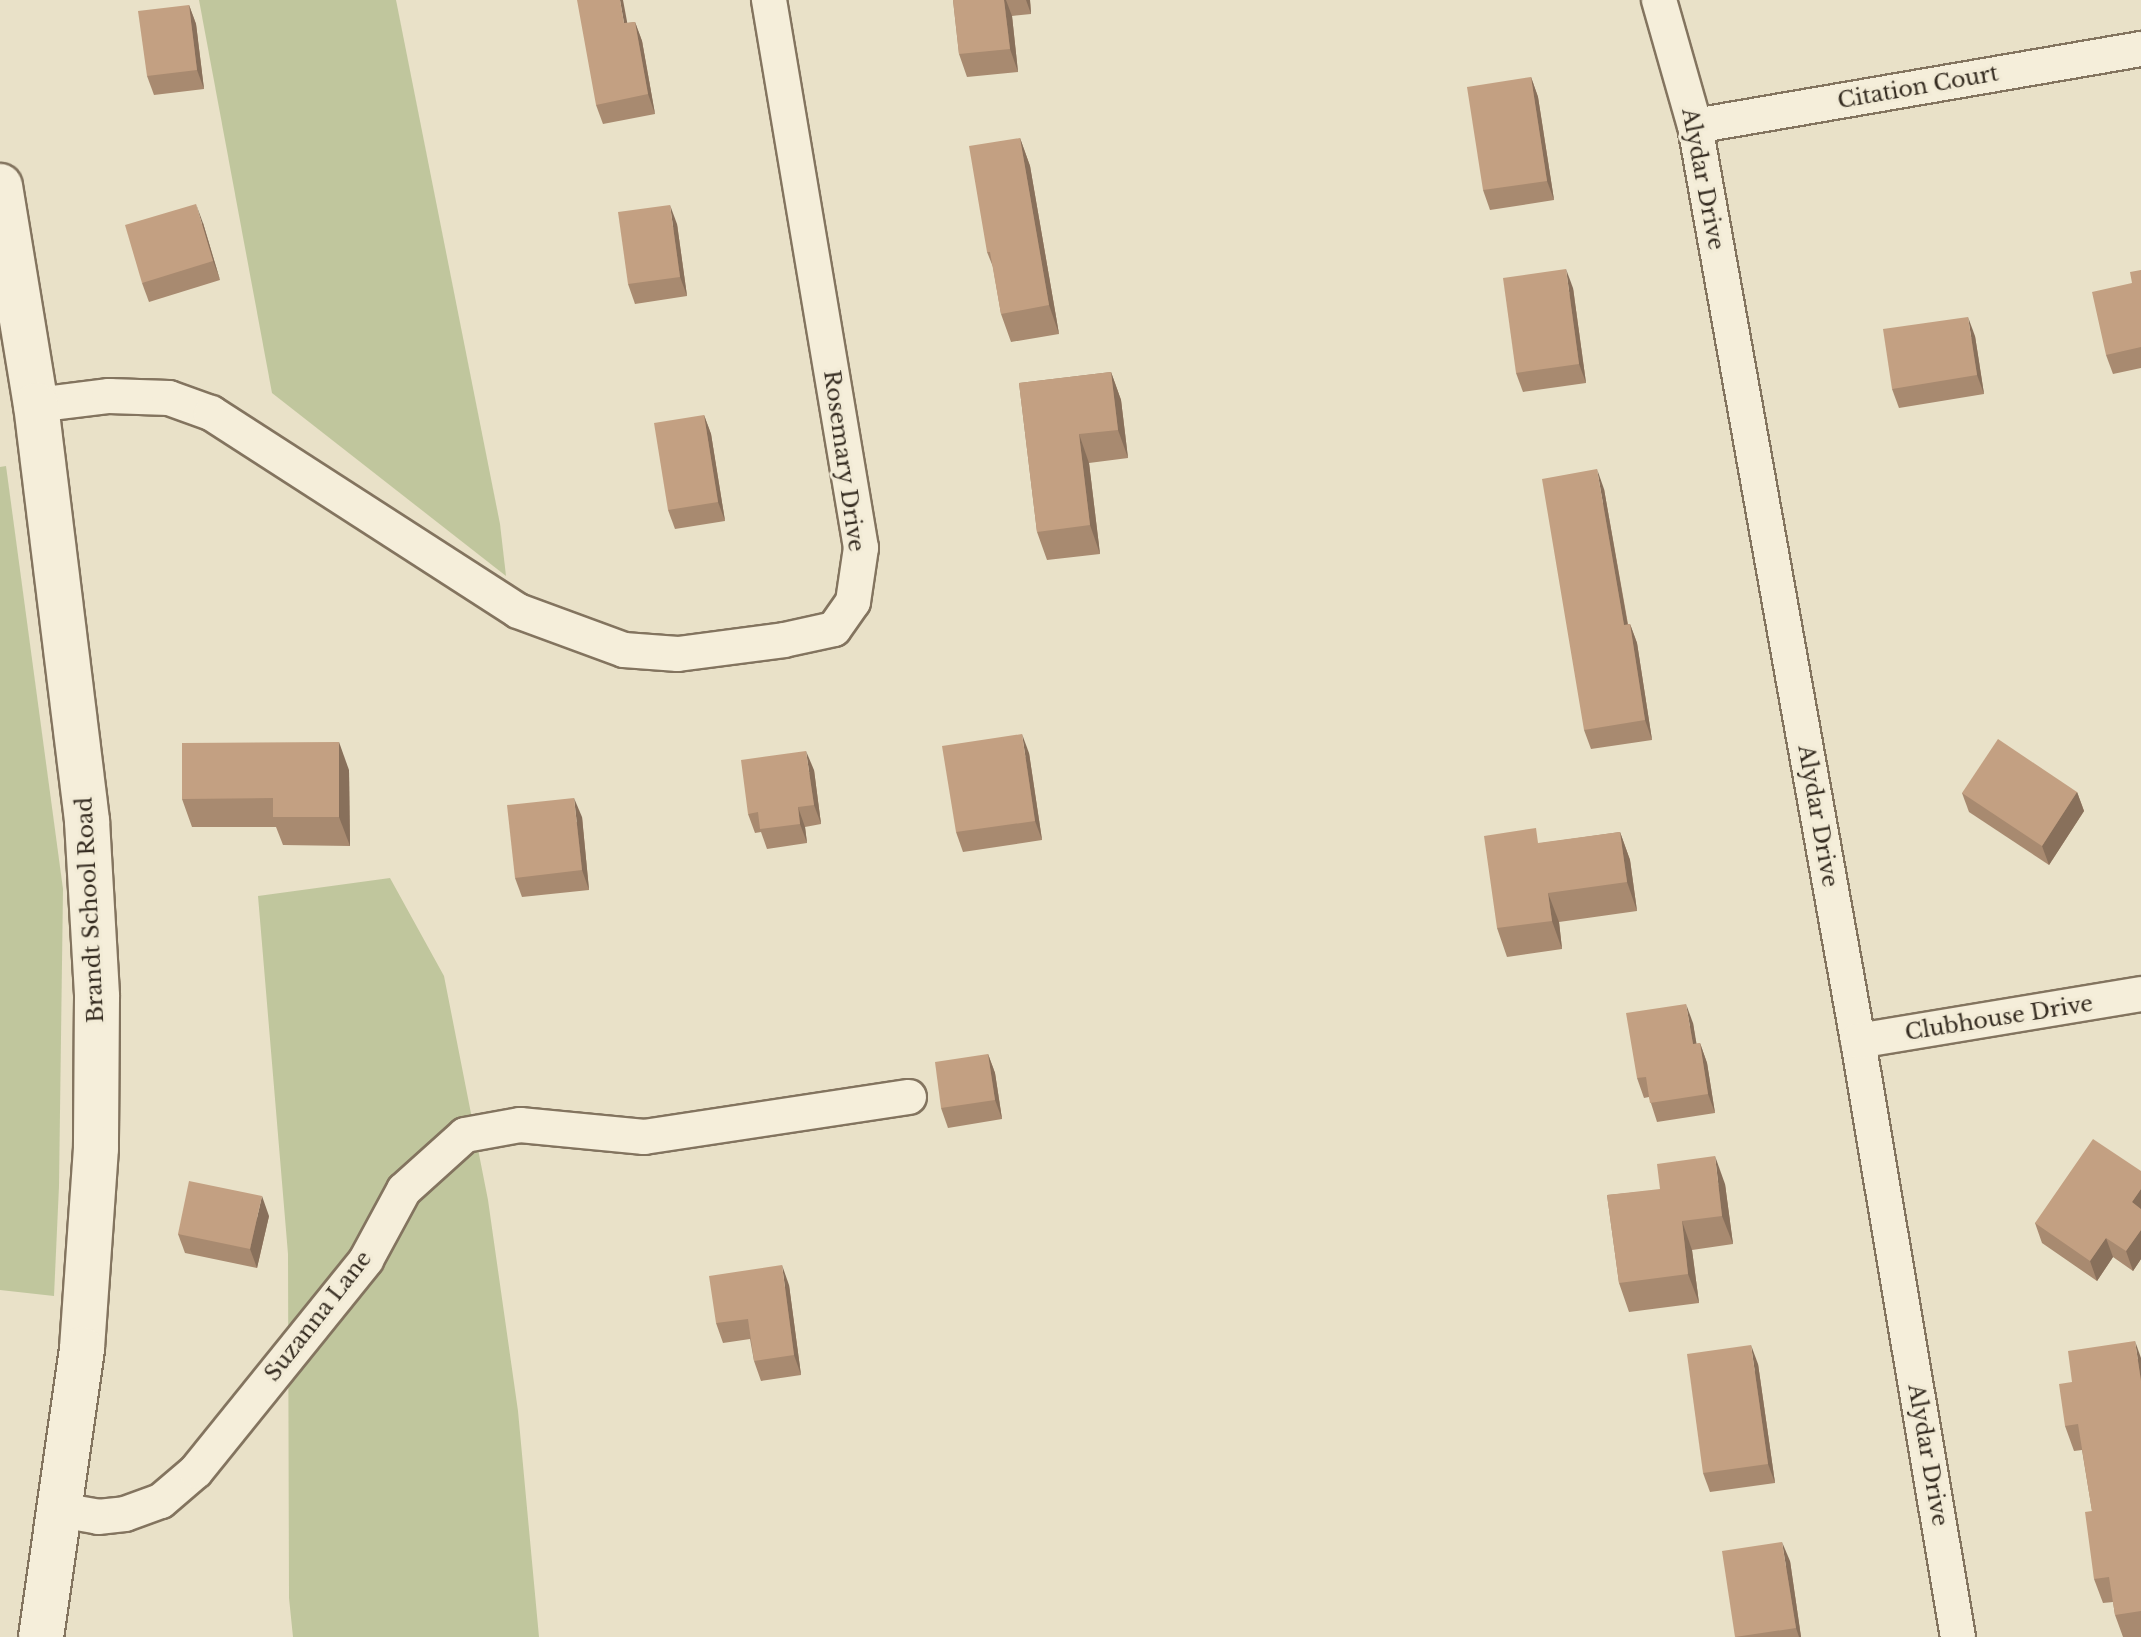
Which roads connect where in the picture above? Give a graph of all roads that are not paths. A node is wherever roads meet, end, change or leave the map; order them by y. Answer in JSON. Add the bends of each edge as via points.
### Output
{"nodes":[{"id":1,"x":769,"y":0,"type":"edge"},
{"id":2,"x":1659,"y":0,"type":"edge"},
{"id":3,"x":2141,"y":49,"type":"edge"},
{"id":4,"x":1695,"y":126,"type":"junction"},
{"id":5,"x":0,"y":186,"type":"edge"},
{"id":6,"x":36,"y":405,"type":"junction"},
{"id":7,"x":2141,"y":994,"type":"edge"},
{"id":8,"x":1858,"y":1041,"type":"junction"},
{"id":9,"x":909,"y":1097,"type":"dead end"},
{"id":10,"x":60,"y":1510,"type":"junction"},
{"id":11,"x":41,"y":1637,"type":"edge"},
{"id":12,"x":1958,"y":1637,"type":"edge"}],
"edges":[{"from":1,"to":6,"type":"street","name":"Rosemary Drive","via":[[861,548],[853,602],[834,629],[678,654],[624,650],[518,611],[211,413],[169,398],[109,396]]},
{"from":2,"to":4,"type":"street","name":"Alydar Drive"},
{"from":3,"to":4,"type":"street","name":"Citation Court"},
{"from":4,"to":8,"type":"street","name":"Alydar Drive"},
{"from":5,"to":6,"type":"street","name":"Brandt School Road"},
{"from":6,"to":10,"type":"street","name":"Brandt School Road","via":[[87,821],[97,997],[88,1283]]},
{"from":7,"to":8,"type":"street","name":"Clubhouse Drive"},
{"from":8,"to":12,"type":"street","name":"Alydar Drive"},
{"from":9,"to":10,"type":"street","name":"Suzanna Lane","via":[[644,1137],[520,1125],[465,1135],[404,1190],[366,1260],[196,1471],[161,1501],[125,1514],[98,1517]]},
{"from":10,"to":11,"type":"street","name":"Brandt School Road"}]}
